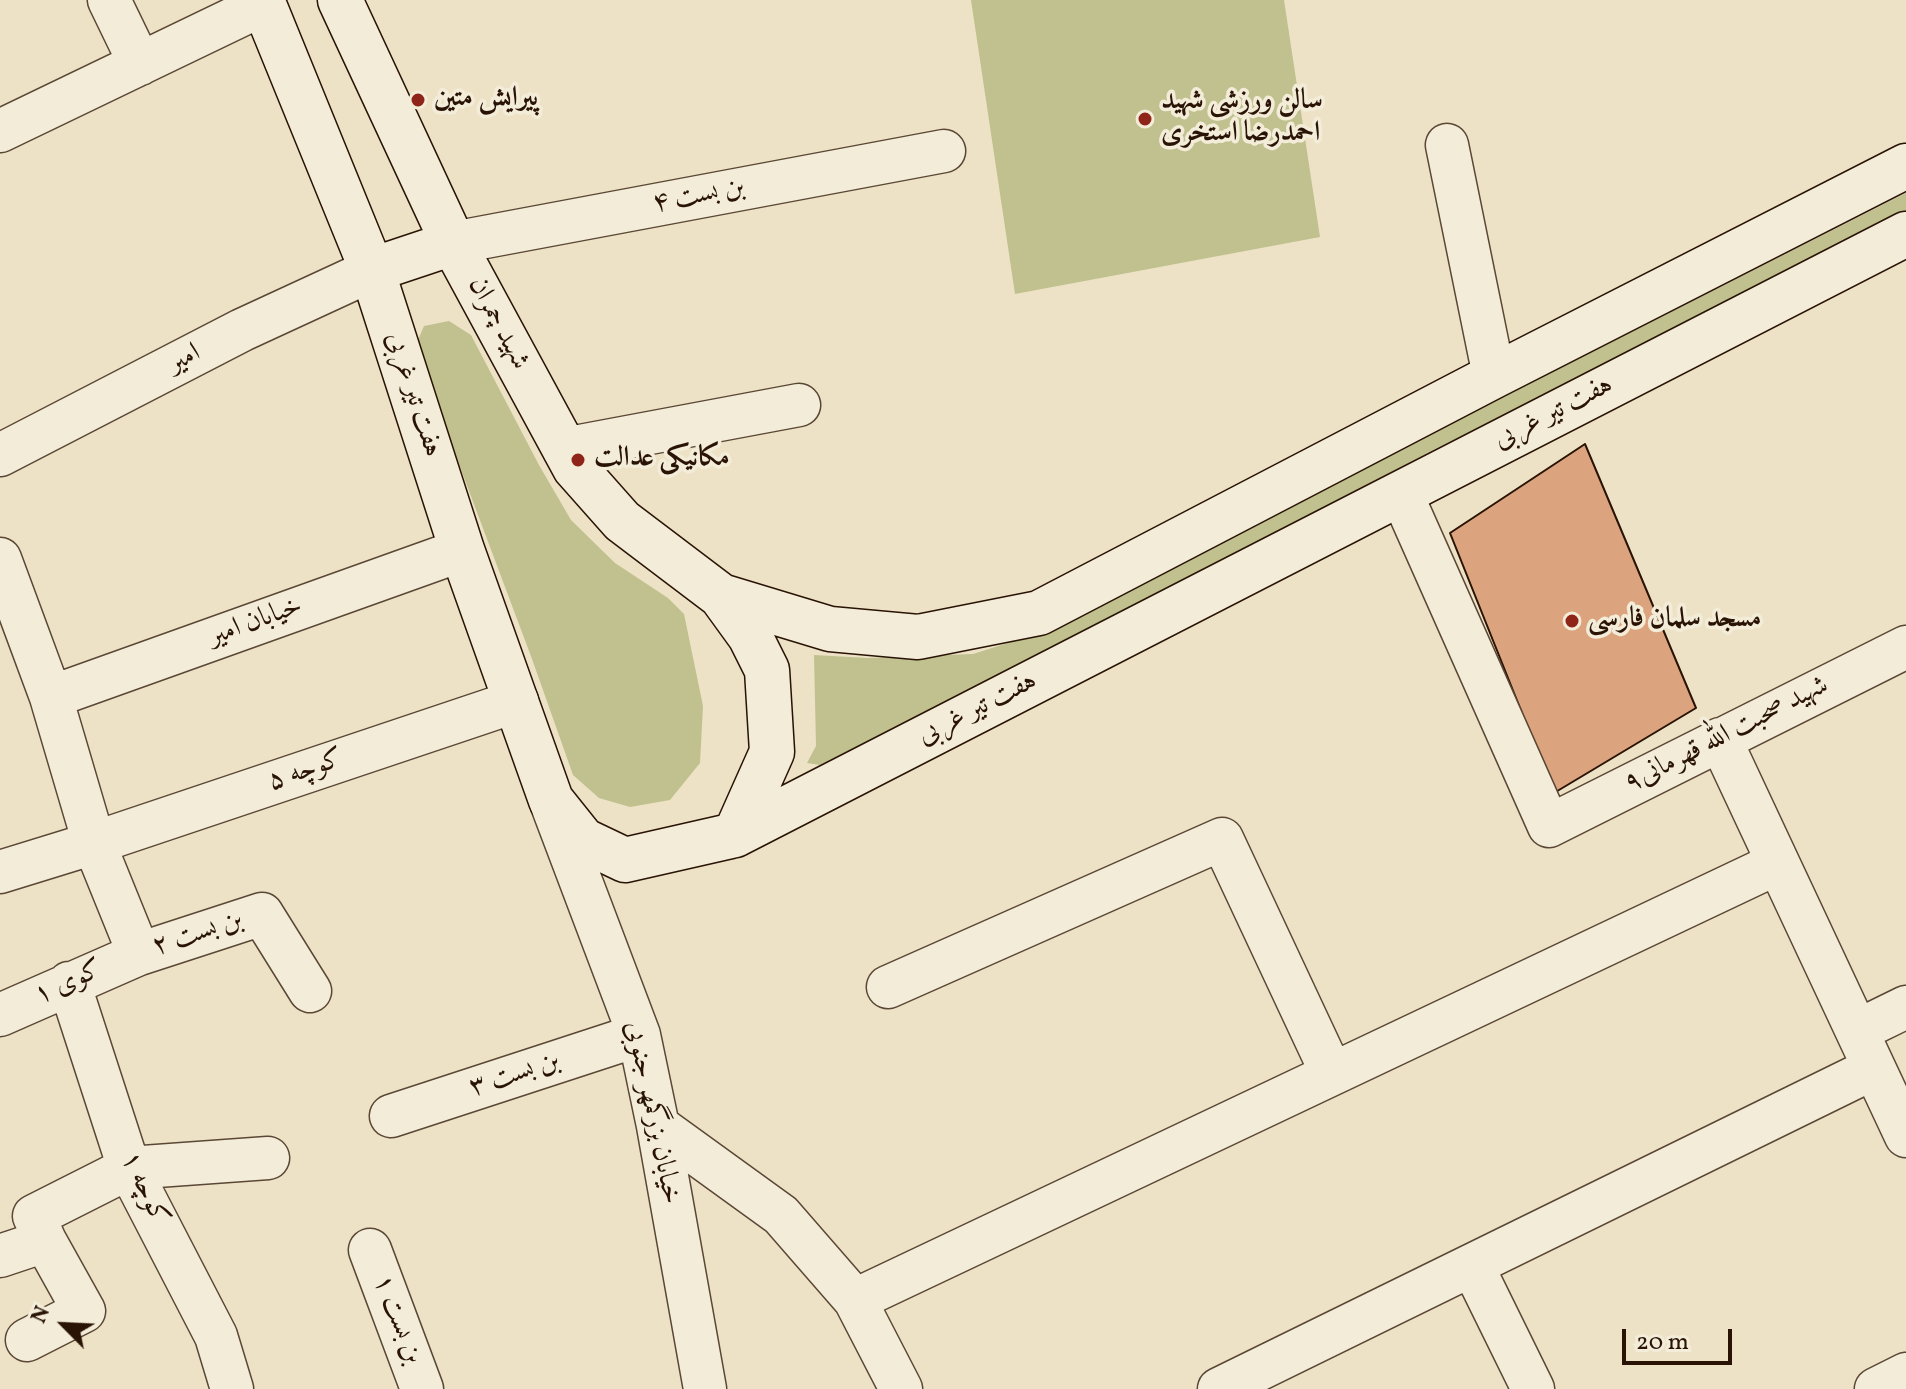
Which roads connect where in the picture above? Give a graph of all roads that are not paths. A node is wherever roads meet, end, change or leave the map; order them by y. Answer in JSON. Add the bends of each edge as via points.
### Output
{"nodes":[{"id":1,"x":109,"y":0,"type":"edge"},
{"id":2,"x":340,"y":0,"type":"edge"},
{"id":3,"x":263,"y":2,"type":"edge"},
{"id":4,"x":140,"y":64,"type":"junction"},
{"id":5,"x":0,"y":131,"type":"edge"},
{"id":6,"x":1447,"y":145,"type":"dead end"},
{"id":7,"x":944,"y":151,"type":"dead end"},
{"id":8,"x":1906,"y":166,"type":"edge"},
{"id":9,"x":1906,"y":234,"type":"edge"},
{"id":10,"x":453,"y":243,"type":"junction"},
{"id":11,"x":372,"y":270,"type":"junction"},
{"id":12,"x":1494,"y":376,"type":"junction"},
{"id":13,"x":799,"y":405,"type":"dead end"},
{"id":14,"x":564,"y":449,"type":"junction"},
{"id":15,"x":0,"y":455,"type":"edge"},
{"id":16,"x":1401,"y":493,"type":"junction"},
{"id":17,"x":462,"y":550,"type":"junction"},
{"id":18,"x":0,"y":559,"type":"edge"},
{"id":19,"x":721,"y":596,"type":"junction"},
{"id":20,"x":1906,"y":647,"type":"edge"},
{"id":21,"x":51,"y":697,"type":"junction"},
{"id":22,"x":517,"y":701,"type":"junction"},
{"id":23,"x":1720,"y":739,"type":"junction"},
{"id":24,"x":551,"y":800,"type":"junction"},
{"id":25,"x":735,"y":835,"type":"junction"},
{"id":26,"x":94,"y":843,"type":"junction"},
{"id":27,"x":1778,"y":863,"type":"junction"},
{"id":28,"x":0,"y":872,"type":"edge"},
{"id":29,"x":139,"y":954,"type":"junction"},
{"id":30,"x":69,"y":983,"type":"junction"},
{"id":31,"x":888,"y":987,"type":"dead end"},
{"id":32,"x":310,"y":991,"type":"dead end"},
{"id":33,"x":1906,"y":1007,"type":"edge"},
{"id":34,"x":0,"y":1015,"type":"edge"},
{"id":35,"x":639,"y":1035,"type":"junction"},
{"id":36,"x":1866,"y":1050,"type":"junction"},
{"id":37,"x":1332,"y":1074,"type":"junction"},
{"id":38,"x":391,"y":1116,"type":"dead end"},
{"id":39,"x":658,"y":1126,"type":"junction"},
{"id":40,"x":1906,"y":1136,"type":"edge"},
{"id":41,"x":268,"y":1158,"type":"dead end"},
{"id":42,"x":129,"y":1168,"type":"junction"},
{"id":43,"x":40,"y":1228,"type":"junction"},
{"id":44,"x":370,"y":1250,"type":"dead end"},
{"id":45,"x":0,"y":1256,"type":"edge"},
{"id":46,"x":1472,"y":1265,"type":"junction"},
{"id":47,"x":855,"y":1300,"type":"junction"},
{"id":48,"x":27,"y":1340,"type":"dead end"},
{"id":49,"x":1906,"y":1374,"type":"edge"},
{"id":50,"x":232,"y":1389,"type":"edge"},
{"id":51,"x":422,"y":1389,"type":"edge"},
{"id":52,"x":705,"y":1389,"type":"edge"},
{"id":53,"x":901,"y":1389,"type":"edge"},
{"id":54,"x":1219,"y":1389,"type":"edge"},
{"id":55,"x":1533,"y":1389,"type":"edge"},
{"id":56,"x":1876,"y":1389,"type":"edge"}],
"edges":[{"from":1,"to":4,"type":"street"},
{"from":2,"to":10,"type":"main road","name":"شهید چمران"},
{"from":3,"to":4,"type":"street"},
{"from":3,"to":11,"type":"main road"},
{"from":4,"to":5,"type":"street"},
{"from":6,"to":12,"type":"street"},
{"from":7,"to":10,"type":"street","name":"بن بست ۴"},
{"from":8,"to":12,"type":"main road"},
{"from":9,"to":16,"type":"main road","name":"هفت تیر غربی"},
{"from":10,"to":11,"type":"main road"},
{"from":10,"to":14,"type":"main road","name":"شهید چمران"},
{"from":11,"to":15,"type":"street","name":"امیر","via":[[242,330]]},
{"from":11,"to":17,"type":"main road","name":"هفت تیر غربی"},
{"from":12,"to":19,"type":"main road","via":[[1039,613],[918,637],[830,629]]},
{"from":13,"to":14,"type":"street"},
{"from":14,"to":19,"type":"main road","name":"شهید چمران","via":[[622,521]]},
{"from":16,"to":23,"type":"street","name":"شهید صحبت الله قهرمانی۹","via":[[1549,826]]},
{"from":16,"to":25,"type":"main road","name":"هفت تیر غربی"},
{"from":17,"to":21,"type":"street","name":"خیابان امیر"},
{"from":17,"to":22,"type":"main road","name":"هفت تیر غربی"},
{"from":18,"to":21,"type":"street"},
{"from":19,"to":25,"type":"main road","via":[[767,670],[772,752]]},
{"from":20,"to":23,"type":"street","name":"شهید صحبت الله قهرمانی۹"},
{"from":21,"to":26,"type":"street"},
{"from":22,"to":24,"type":"main road","name":"هفت تیر غربی"},
{"from":22,"to":26,"type":"street","name":"کوچه ۵"},
{"from":23,"to":27,"type":"street"},
{"from":24,"to":25,"type":"main road","name":"هفت تیر غربی","via":[[583,840],[625,860]]},
{"from":24,"to":35,"type":"street","name":"خیابان بزرگمهر جنوبی"},
{"from":26,"to":28,"type":"street"},
{"from":26,"to":29,"type":"street"},
{"from":27,"to":36,"type":"street"},
{"from":27,"to":37,"type":"street"},
{"from":29,"to":30,"type":"street","name":"کوی ۱"},
{"from":29,"to":32,"type":"street","name":"بن بست ۲","via":[[262,914]]},
{"from":30,"to":34,"type":"street","name":"کوی ۱"},
{"from":30,"to":42,"type":"street","name":"کوچه ۱"},
{"from":31,"to":37,"type":"street","via":[[1222,839]]},
{"from":33,"to":36,"type":"street"},
{"from":35,"to":38,"type":"street","name":"بن بست ۳"},
{"from":35,"to":39,"type":"street","name":"خیابان بزرگمهر جنوبی"},
{"from":36,"to":40,"type":"street"},
{"from":36,"to":46,"type":"street"},
{"from":37,"to":47,"type":"street"},
{"from":39,"to":47,"type":"street","via":[[781,1215]]},
{"from":39,"to":52,"type":"street","name":"خیابان بزرگمهر جنوبی"},
{"from":41,"to":42,"type":"street"},
{"from":42,"to":43,"type":"street"},
{"from":42,"to":50,"type":"street","name":"کوچه ۱","via":[[216,1336]]},
{"from":43,"to":45,"type":"street"},
{"from":43,"to":48,"type":"street","via":[[84,1311]]},
{"from":44,"to":51,"type":"street","name":"بن بست ۱"},
{"from":46,"to":54,"type":"street"},
{"from":46,"to":55,"type":"street"},
{"from":47,"to":53,"type":"street"},
{"from":49,"to":56,"type":"street"}]}
